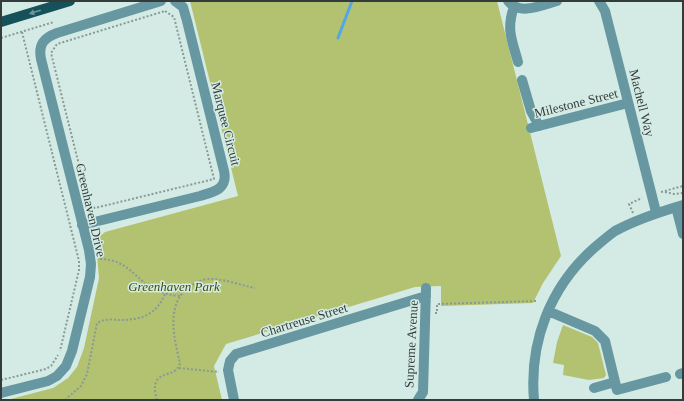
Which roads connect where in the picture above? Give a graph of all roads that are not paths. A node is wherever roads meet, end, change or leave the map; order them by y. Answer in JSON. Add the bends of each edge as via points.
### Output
{"nodes":[{"id":1,"x":70,"y":1,"type":"edge"},
{"id":2,"x":161,"y":1,"type":"edge"},
{"id":3,"x":175,"y":1,"type":"edge"},
{"id":4,"x":557,"y":1,"type":"edge"},
{"id":5,"x":599,"y":1,"type":"edge"},
{"id":6,"x":511,"y":4,"type":"edge"},
{"id":7,"x":1,"y":22,"type":"edge"},
{"id":8,"x":518,"y":62,"type":"dead end"},
{"id":9,"x":522,"y":80,"type":"dead end"},
{"id":10,"x":628,"y":103,"type":"junction"},
{"id":11,"x":680,"y":206,"type":"edge"},
{"id":12,"x":656,"y":212,"type":"junction"},
{"id":13,"x":82,"y":224,"type":"junction"},
{"id":14,"x":683,"y":234,"type":"edge"},
{"id":15,"x":426,"y":292,"type":"joint"},
{"id":16,"x":548,"y":311,"type":"junction"},
{"id":17,"x":666,"y":377,"type":"dead end"},
{"id":18,"x":615,"y":382,"type":"junction"},
{"id":19,"x":594,"y":388,"type":"dead end"},
{"id":20,"x":1,"y":392,"type":"edge"},
{"id":21,"x":234,"y":400,"type":"edge"},
{"id":22,"x":418,"y":400,"type":"edge"},
{"id":23,"x":534,"y":400,"type":"edge"}],
"edges":[{"from":1,"to":7,"type":"main road","one_way":true},
{"from":2,"to":13,"type":"street","name":"Greenhaven Drive","via":[[50,35],[41,45],[41,59]]},
{"from":3,"to":13,"type":"street","name":"Marquee Circuit","via":[[183,8],[187,21],[225,175],[223,184],[205,195]]},
{"from":4,"to":6,"type":"street","via":[[528,9]]},
{"from":5,"to":10,"type":"street","name":"Machell Way","via":[[604,11]]},
{"from":6,"to":8,"type":"street","via":[[509,29]]},
{"from":9,"to":10,"type":"street","name":"Milestone Street","via":[[535,127]]},
{"from":10,"to":12,"type":"street","name":"Machell Way"},
{"from":11,"to":12,"type":"street"},
{"from":11,"to":14,"type":"street"},
{"from":12,"to":16,"type":"street","via":[[614,232],[591,251],[570,274]]},
{"from":13,"to":20,"type":"street","name":"Greenhaven Drive","via":[[91,260],[90,277],[66,366],[48,381]]},
{"from":15,"to":21,"type":"street","name":"Chartreuse Street","via":[[236,354],[230,361],[228,370]]},
{"from":15,"to":22,"type":"street","name":"Supreme Avenue","via":[[423,392]]},
{"from":16,"to":18,"type":"street","via":[[600,335],[605,341]]},
{"from":16,"to":23,"type":"street","via":[[534,357]]},
{"from":17,"to":18,"type":"street","via":[[617,390]]},
{"from":18,"to":19,"type":"street"}]}
